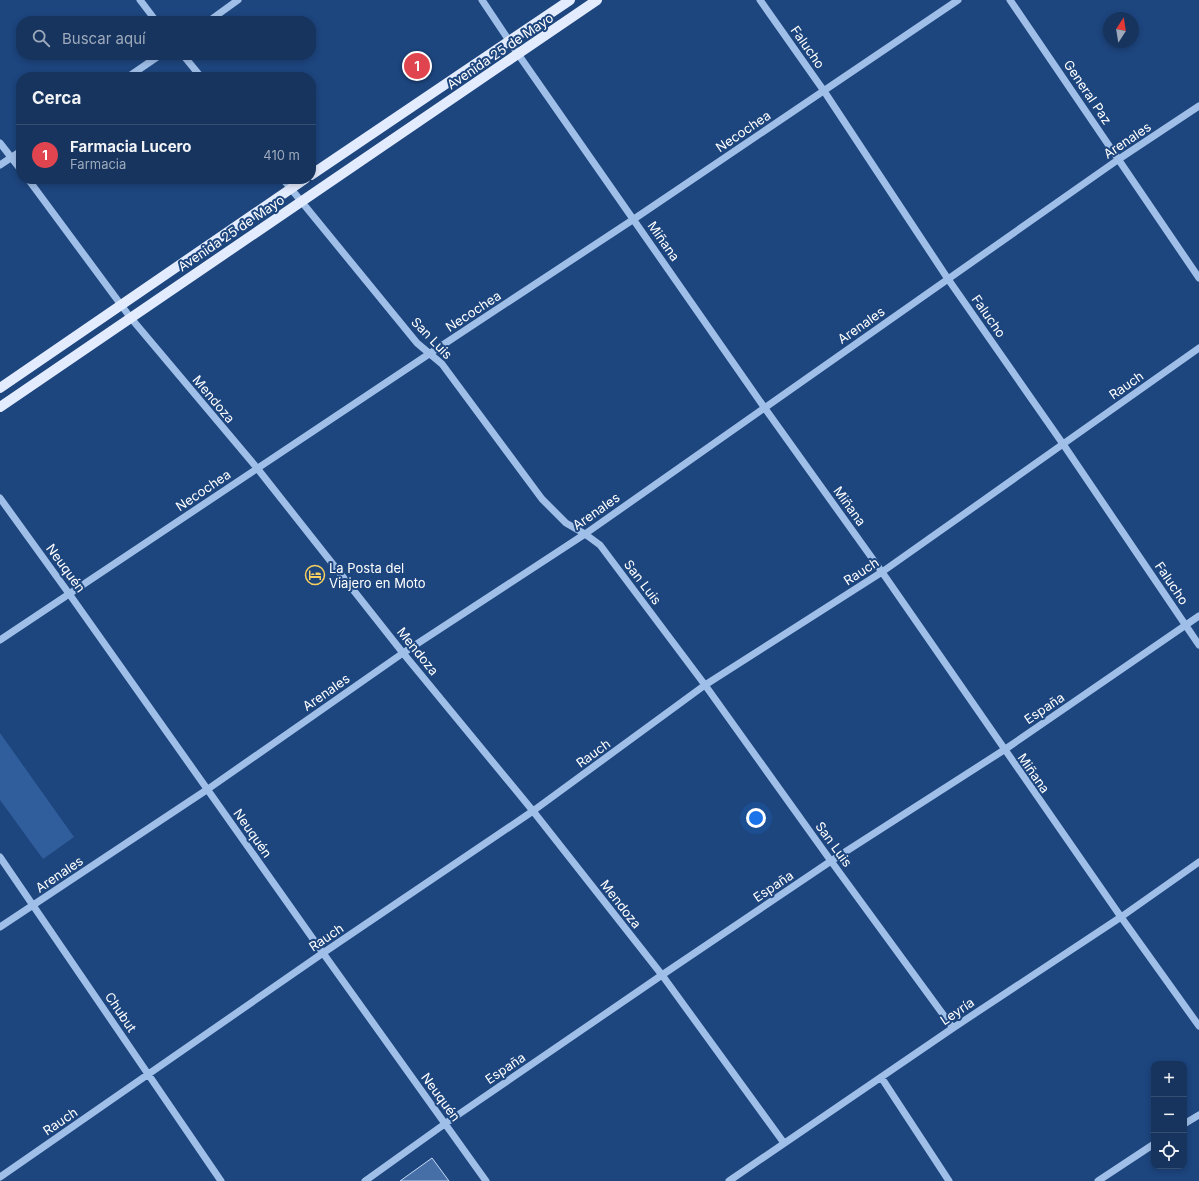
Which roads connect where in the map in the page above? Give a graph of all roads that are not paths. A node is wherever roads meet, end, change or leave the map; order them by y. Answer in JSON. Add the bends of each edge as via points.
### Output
{"nodes":[{"id":1,"x":140,"y":0,"type":"edge"},
{"id":2,"x":238,"y":0,"type":"edge"},
{"id":3,"x":482,"y":0,"type":"edge"},
{"id":4,"x":570,"y":0,"type":"edge"},
{"id":5,"x":597,"y":0,"type":"edge"},
{"id":6,"x":760,"y":0,"type":"edge"},
{"id":7,"x":958,"y":0,"type":"edge"},
{"id":8,"x":1010,"y":0,"type":"edge"},
{"id":9,"x":152,"y":16,"type":"edge"},
{"id":10,"x":216,"y":16,"type":"edge"},
{"id":11,"x":510,"y":41,"type":"junction"},
{"id":12,"x":518,"y":54,"type":"junction"},
{"id":13,"x":153,"y":60,"type":"edge"},
{"id":14,"x":187,"y":60,"type":"edge"},
{"id":15,"x":135,"y":72,"type":"edge"},
{"id":16,"x":197,"y":72,"type":"edge"},
{"id":17,"x":824,"y":91,"type":"junction"},
{"id":18,"x":1199,"y":106,"type":"edge"},
{"id":19,"x":0,"y":143,"type":"edge"},
{"id":20,"x":16,"y":154,"type":"edge"},
{"id":21,"x":12,"y":157,"type":"junction"},
{"id":22,"x":1119,"y":159,"type":"junction"},
{"id":23,"x":16,"y":163,"type":"edge"},
{"id":24,"x":0,"y":165,"type":"edge"},
{"id":25,"x":316,"y":172,"type":"edge"},
{"id":26,"x":32,"y":184,"type":"edge"},
{"id":27,"x":287,"y":184,"type":"edge"},
{"id":28,"x":298,"y":184,"type":"edge"},
{"id":29,"x":291,"y":189,"type":"junction"},
{"id":30,"x":301,"y":201,"type":"junction"},
{"id":31,"x":634,"y":220,"type":"junction"},
{"id":32,"x":1199,"y":278,"type":"edge"},
{"id":33,"x":948,"y":279,"type":"junction"},
{"id":34,"x":122,"y":305,"type":"junction"},
{"id":35,"x":130,"y":317,"type":"junction"},
{"id":36,"x":1199,"y":348,"type":"edge"},
{"id":37,"x":429,"y":354,"type":"junction"},
{"id":38,"x":0,"y":388,"type":"edge"},
{"id":39,"x":0,"y":407,"type":"edge"},
{"id":40,"x":764,"y":407,"type":"junction"},
{"id":41,"x":1063,"y":444,"type":"junction"},
{"id":42,"x":257,"y":468,"type":"junction"},
{"id":43,"x":0,"y":498,"type":"edge"},
{"id":44,"x":585,"y":534,"type":"junction"},
{"id":45,"x":882,"y":572,"type":"junction"},
{"id":46,"x":70,"y":595,"type":"junction"},
{"id":47,"x":1199,"y":616,"type":"edge"},
{"id":48,"x":1186,"y":625,"type":"junction"},
{"id":49,"x":0,"y":640,"type":"edge"},
{"id":50,"x":1199,"y":645,"type":"edge"},
{"id":51,"x":403,"y":653,"type":"junction"},
{"id":52,"x":705,"y":685,"type":"junction"},
{"id":53,"x":1004,"y":750,"type":"junction"},
{"id":54,"x":208,"y":789,"type":"junction"},
{"id":55,"x":533,"y":811,"type":"junction"},
{"id":56,"x":0,"y":857,"type":"edge"},
{"id":57,"x":831,"y":861,"type":"junction"},
{"id":58,"x":1199,"y":862,"type":"edge"},
{"id":59,"x":33,"y":905,"type":"junction"},
{"id":60,"x":1121,"y":917,"type":"junction"},
{"id":61,"x":0,"y":927,"type":"edge"},
{"id":62,"x":323,"y":953,"type":"junction"},
{"id":63,"x":662,"y":975,"type":"junction"},
{"id":64,"x":1199,"y":1026,"type":"edge"},
{"id":65,"x":953,"y":1028,"type":"junction"},
{"id":66,"x":149,"y":1075,"type":"junction"},
{"id":67,"x":881,"y":1077,"type":"junction"},
{"id":68,"x":1199,"y":1114,"type":"edge"},
{"id":69,"x":1187,"y":1122,"type":"edge"},
{"id":70,"x":446,"y":1123,"type":"junction"},
{"id":71,"x":784,"y":1143,"type":"junction"},
{"id":72,"x":1151,"y":1146,"type":"edge"},
{"id":73,"x":0,"y":1177,"type":"edge"},
{"id":74,"x":221,"y":1181,"type":"edge"},
{"id":75,"x":365,"y":1181,"type":"edge"},
{"id":76,"x":486,"y":1181,"type":"edge"},
{"id":77,"x":729,"y":1181,"type":"edge"},
{"id":78,"x":949,"y":1181,"type":"edge"},
{"id":79,"x":1098,"y":1181,"type":"edge"}],
"edges":[{"from":1,"to":9,"type":"street"},
{"from":2,"to":10,"type":"street"},
{"from":3,"to":11,"type":"street","name":"Miñana"},
{"from":4,"to":11,"type":"main road","name":"Avenida 25 de Mayo"},
{"from":5,"to":12,"type":"main road","name":"Avenida 25 de Mayo"},
{"from":6,"to":17,"type":"street","name":"Falucho"},
{"from":7,"to":17,"type":"street","name":"Necochea"},
{"from":8,"to":22,"type":"street","name":"General Paz"},
{"from":11,"to":12,"type":"street","name":"Miñana"},
{"from":11,"to":25,"type":"main road","name":"Avenida 25 de Mayo"},
{"from":12,"to":30,"type":"main road","name":"Avenida 25 de Mayo"},
{"from":12,"to":31,"type":"street","name":"Miñana"},
{"from":13,"to":15,"type":"street"},
{"from":14,"to":16,"type":"street"},
{"from":17,"to":31,"type":"street","name":"Necochea"},
{"from":17,"to":33,"type":"street","name":"Falucho"},
{"from":18,"to":22,"type":"street","name":"Arenales"},
{"from":19,"to":21,"type":"street"},
{"from":20,"to":21,"type":"street"},
{"from":21,"to":23,"type":"street"},
{"from":21,"to":24,"type":"street"},
{"from":22,"to":32,"type":"street","name":"General Paz"},
{"from":22,"to":33,"type":"street","name":"Arenales"},
{"from":26,"to":34,"type":"street","name":"Mendoza"},
{"from":27,"to":29,"type":"street","name":"San Luis"},
{"from":28,"to":29,"type":"main road","name":"Avenida 25 de Mayo"},
{"from":29,"to":30,"type":"street","name":"San Luis"},
{"from":29,"to":34,"type":"main road","name":"Avenida 25 de Mayo"},
{"from":30,"to":35,"type":"main road","name":"Avenida 25 de Mayo"},
{"from":30,"to":37,"type":"street","name":"San Luis"},
{"from":31,"to":37,"type":"street","name":"Necochea"},
{"from":31,"to":40,"type":"street","name":"Miñana"},
{"from":33,"to":40,"type":"street","name":"Arenales"},
{"from":33,"to":41,"type":"street","name":"Falucho"},
{"from":34,"to":35,"type":"street","name":"Mendoza"},
{"from":34,"to":38,"type":"main road","name":"Avenida 25 de Mayo"},
{"from":35,"to":39,"type":"main road","name":"Avenida 25 de Mayo"},
{"from":35,"to":42,"type":"street","name":"Mendoza"},
{"from":36,"to":41,"type":"street","name":"Rauch"},
{"from":37,"to":42,"type":"street","name":"Necochea"},
{"from":37,"to":44,"type":"street","name":"San Luis","via":[[442,364],[542,499],[566,523]]},
{"from":40,"to":44,"type":"street","name":"Arenales"},
{"from":40,"to":45,"type":"street","name":"Miñana"},
{"from":41,"to":45,"type":"street","name":"Rauch"},
{"from":41,"to":48,"type":"street","name":"Falucho"},
{"from":42,"to":46,"type":"street","name":"Necochea"},
{"from":42,"to":51,"type":"street","name":"Mendoza"},
{"from":43,"to":46,"type":"street","name":"Neuquén"},
{"from":44,"to":51,"type":"street","name":"Arenales"},
{"from":44,"to":52,"type":"street","name":"San Luis","via":[[600,545]]},
{"from":45,"to":52,"type":"street","name":"Rauch"},
{"from":45,"to":53,"type":"street","name":"Miñana"},
{"from":46,"to":49,"type":"street","name":"Necochea"},
{"from":46,"to":54,"type":"street","name":"Neuquén"},
{"from":47,"to":48,"type":"street","name":"España"},
{"from":48,"to":50,"type":"street","name":"Falucho"},
{"from":48,"to":53,"type":"street","name":"España"},
{"from":51,"to":54,"type":"street","name":"Arenales"},
{"from":51,"to":55,"type":"street","name":"Mendoza"},
{"from":52,"to":55,"type":"street","name":"Rauch"},
{"from":52,"to":57,"type":"street","name":"San Luis"},
{"from":53,"to":57,"type":"street","name":"España"},
{"from":53,"to":60,"type":"street","name":"Miñana"},
{"from":54,"to":59,"type":"street","name":"Arenales"},
{"from":54,"to":62,"type":"street","name":"Neuquén"},
{"from":55,"to":62,"type":"street","name":"Rauch"},
{"from":55,"to":63,"type":"street","name":"Mendoza"},
{"from":56,"to":59,"type":"street","name":"Chubut"},
{"from":57,"to":63,"type":"street","name":"España"},
{"from":57,"to":65,"type":"street","name":"San Luis"},
{"from":58,"to":60,"type":"street","name":"Leyría"},
{"from":59,"to":61,"type":"street","name":"Arenales"},
{"from":59,"to":66,"type":"street","name":"Chubut"},
{"from":60,"to":64,"type":"street","name":"Miñana"},
{"from":60,"to":65,"type":"street","name":"Leyría"},
{"from":62,"to":66,"type":"street","name":"Rauch"},
{"from":62,"to":70,"type":"street","name":"Neuquén"},
{"from":63,"to":70,"type":"street","name":"España"},
{"from":63,"to":71,"type":"street","name":"Mendoza"},
{"from":65,"to":67,"type":"street","name":"Leyría"},
{"from":66,"to":73,"type":"street","name":"Rauch"},
{"from":66,"to":74,"type":"street","name":"Chubut"},
{"from":67,"to":71,"type":"street","name":"Leyría"},
{"from":67,"to":78,"type":"street"},
{"from":68,"to":69,"type":"street"},
{"from":70,"to":75,"type":"street","name":"España"},
{"from":70,"to":76,"type":"street","name":"Neuquén"},
{"from":71,"to":77,"type":"street","name":"Leyría"},
{"from":72,"to":79,"type":"street"}]}
